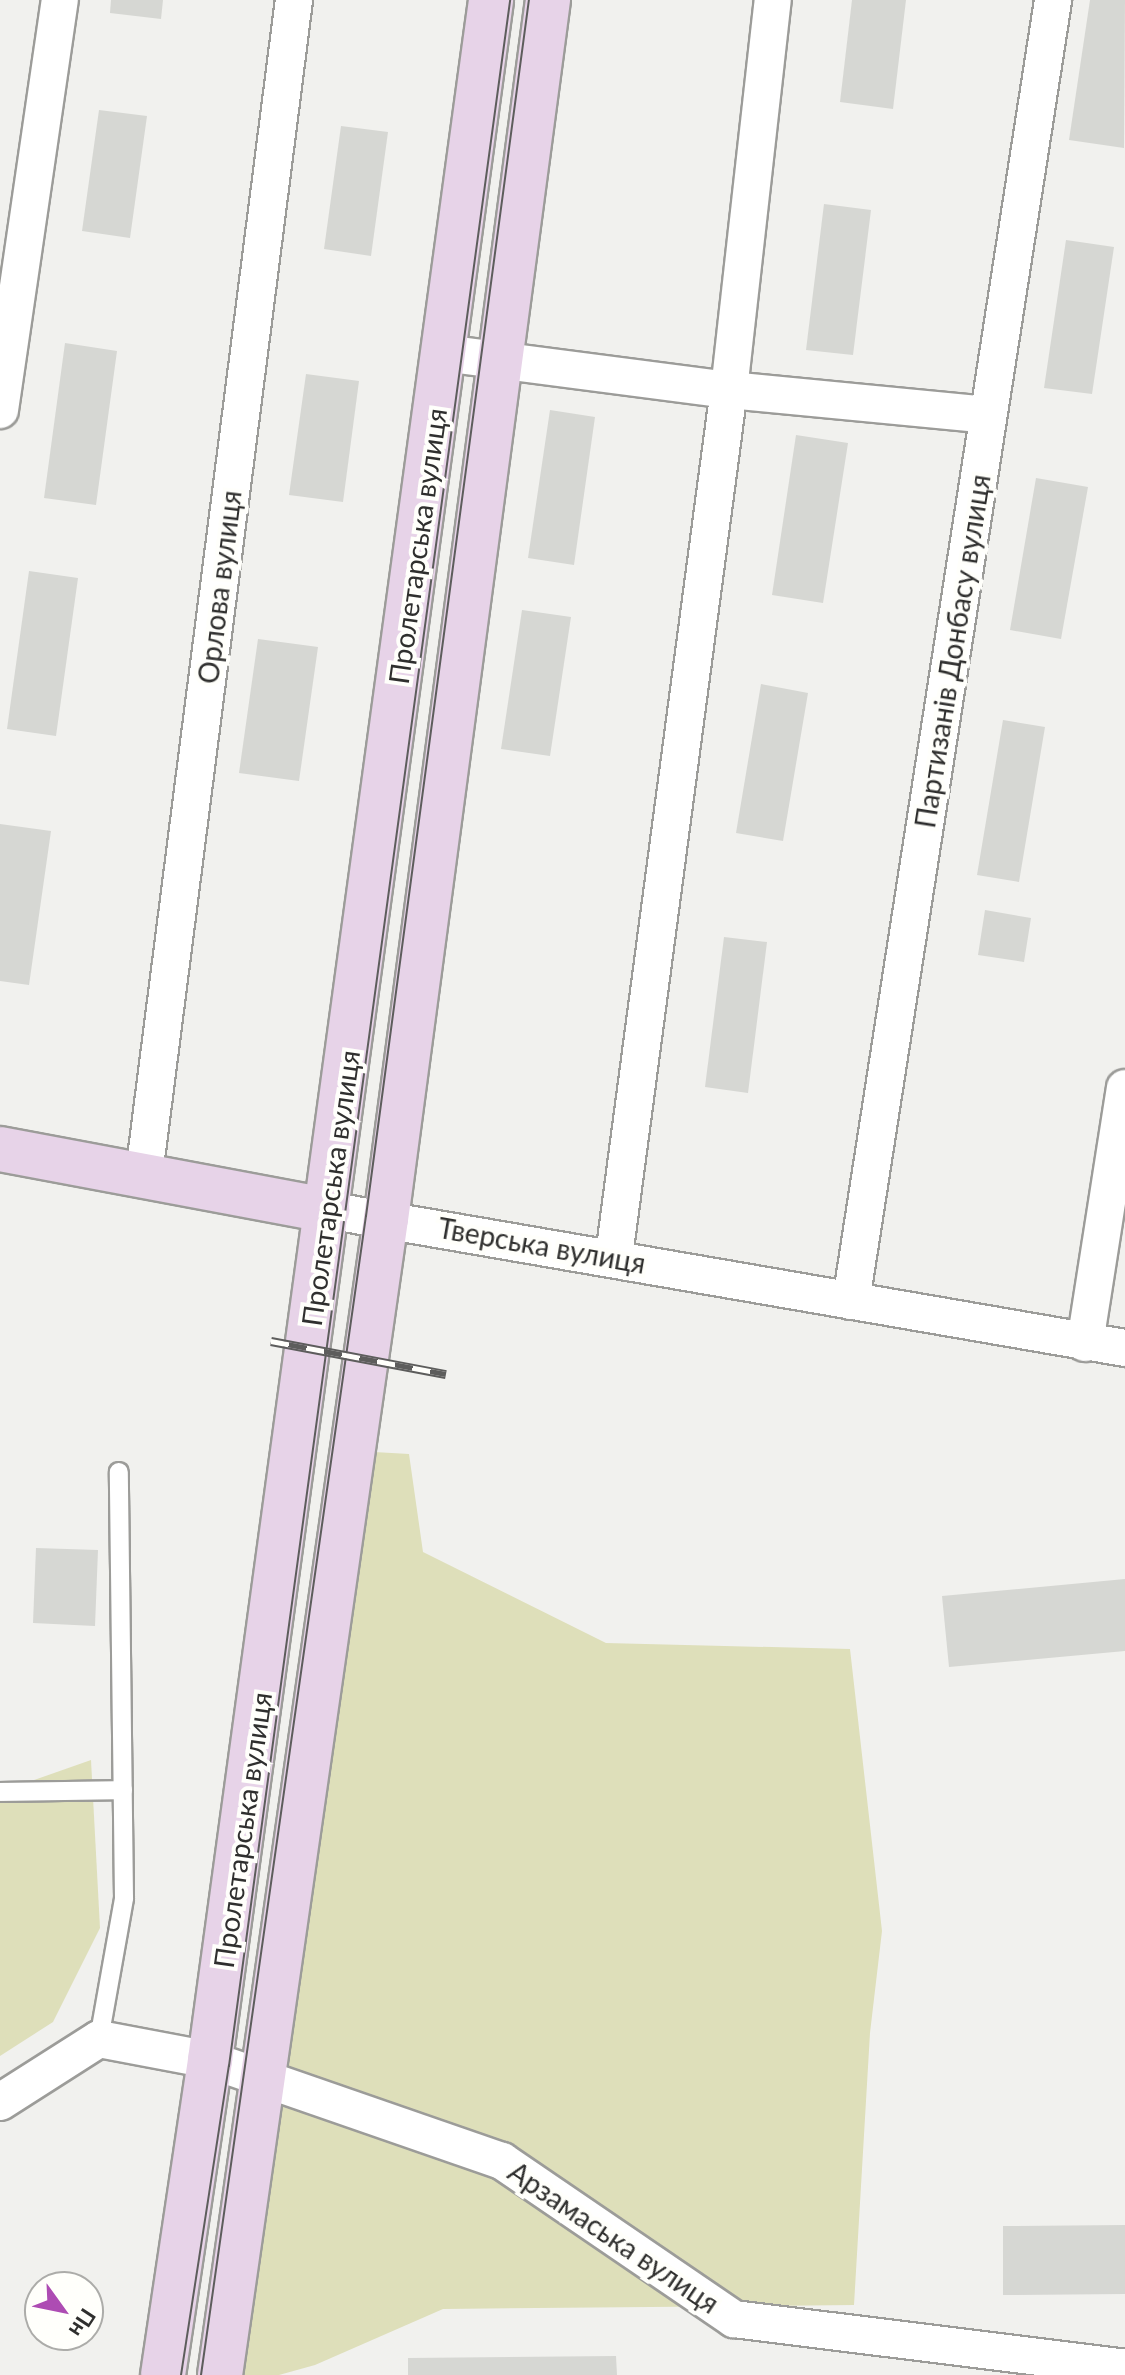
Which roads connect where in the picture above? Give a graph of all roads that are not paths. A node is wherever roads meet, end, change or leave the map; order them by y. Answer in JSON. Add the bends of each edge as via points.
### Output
{"nodes":[{"id":1,"x":60,"y":0,"type":"edge"},
{"id":2,"x":294,"y":0,"type":"edge"},
{"id":3,"x":491,"y":0,"type":"edge"},
{"id":4,"x":548,"y":0,"type":"edge"},
{"id":5,"x":773,"y":0,"type":"edge"},
{"id":6,"x":1053,"y":0,"type":"edge"},
{"id":7,"x":443,"y":353,"type":"junction"},
{"id":8,"x":500,"y":358,"type":"junction"},
{"id":9,"x":729,"y":390,"type":"junction"},
{"id":10,"x":0,"y":410,"type":"edge"},
{"id":11,"x":988,"y":415,"type":"junction"},
{"id":12,"x":1125,"y":1088,"type":"edge"},
{"id":13,"x":0,"y":1149,"type":"edge"},
{"id":14,"x":144,"y":1174,"type":"junction"},
{"id":15,"x":327,"y":1210,"type":"junction"},
{"id":16,"x":386,"y":1219,"type":"junction"},
{"id":17,"x":614,"y":1256,"type":"junction"},
{"id":18,"x":851,"y":1301,"type":"junction"},
{"id":19,"x":1085,"y":1343,"type":"junction"},
{"id":20,"x":1125,"y":1348,"type":"edge"},
{"id":21,"x":119,"y":1472,"type":"dead end"},
{"id":22,"x":123,"y":1790,"type":"junction"},
{"id":23,"x":0,"y":1792,"type":"edge"},
{"id":24,"x":99,"y":2039,"type":"junction"},
{"id":25,"x":210,"y":2060,"type":"junction"},
{"id":26,"x":266,"y":2079,"type":"junction"},
{"id":27,"x":0,"y":2102,"type":"edge"},
{"id":28,"x":1115,"y":2370,"type":"edge"},
{"id":29,"x":163,"y":2375,"type":"edge"},
{"id":30,"x":220,"y":2375,"type":"edge"}],
"edges":[{"from":1,"to":10,"type":"street"},
{"from":2,"to":14,"type":"street","name":"Орлова вулиця"},
{"from":3,"to":7,"type":"main road","name":"Пролетарська вулиця"},
{"from":4,"to":8,"type":"main road","name":"Пролетарська вулиця"},
{"from":5,"to":9,"type":"street"},
{"from":6,"to":11,"type":"street","name":"Партизанів Донбасу вулиця"},
{"from":7,"to":8,"type":"street"},
{"from":7,"to":15,"type":"main road","name":"Пролетарська вулиця"},
{"from":8,"to":9,"type":"street"},
{"from":8,"to":16,"type":"main road","name":"Пролетарська вулиця"},
{"from":9,"to":11,"type":"street"},
{"from":9,"to":17,"type":"street"},
{"from":11,"to":18,"type":"street","name":"Партизанів Донбасу вулиця"},
{"from":12,"to":19,"type":"street"},
{"from":13,"to":14,"type":"main road","name":"Тверська вулиця"},
{"from":14,"to":15,"type":"main road","name":"Тверська вулиця"},
{"from":15,"to":16,"type":"street","name":"Тверська вулиця"},
{"from":15,"to":25,"type":"main road","name":"Пролетарська вулиця"},
{"from":16,"to":17,"type":"street","name":"Тверська вулиця"},
{"from":16,"to":26,"type":"main road","name":"Пролетарська вулиця"},
{"from":17,"to":18,"type":"street","name":"Тверська вулиця"},
{"from":18,"to":19,"type":"street","name":"Тверська вулиця"},
{"from":19,"to":20,"type":"street","name":"Тверська вулиця"},
{"from":21,"to":22,"type":"lane"},
{"from":22,"to":23,"type":"lane"},
{"from":22,"to":24,"type":"lane","via":[[124,1898]]},
{"from":24,"to":25,"type":"street","name":"Арзамаська вулиця"},
{"from":24,"to":27,"type":"street"},
{"from":25,"to":26,"type":"street","name":"Арзамаська вулиця"},
{"from":25,"to":29,"type":"main road","name":"Пролетарська вулиця"},
{"from":26,"to":28,"type":"street","name":"Арзамаська вулиця","via":[[502,2161],[734,2319]]},
{"from":26,"to":30,"type":"main road","name":"Пролетарська вулиця"}]}
